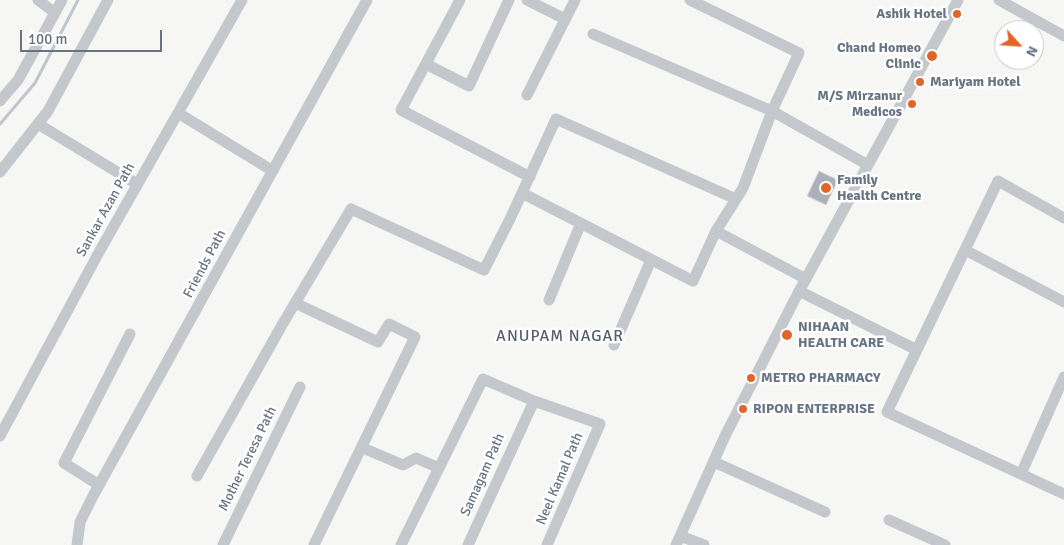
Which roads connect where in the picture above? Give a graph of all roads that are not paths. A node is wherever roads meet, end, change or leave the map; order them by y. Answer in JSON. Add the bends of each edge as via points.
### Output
{"nodes":[{"id":1,"x":38,"y":0,"type":"edge"},
{"id":2,"x":62,"y":0,"type":"edge"},
{"id":3,"x":108,"y":0,"type":"edge"},
{"id":4,"x":242,"y":0,"type":"edge"},
{"id":5,"x":367,"y":0,"type":"edge"},
{"id":6,"x":460,"y":0,"type":"edge"},
{"id":7,"x":509,"y":0,"type":"edge"},
{"id":8,"x":527,"y":0,"type":"edge"},
{"id":9,"x":575,"y":0,"type":"edge"},
{"id":10,"x":690,"y":0,"type":"edge"},
{"id":11,"x":958,"y":0,"type":"edge"},
{"id":12,"x":999,"y":0,"type":"edge"},
{"id":13,"x":55,"y":13,"type":"junction"},
{"id":14,"x":565,"y":19,"type":"junction"},
{"id":15,"x":593,"y":34,"type":"dead end"},
{"id":16,"x":1064,"y":36,"type":"edge"},
{"id":17,"x":426,"y":64,"type":"junction"},
{"id":18,"x":527,"y":95,"type":"dead end"},
{"id":19,"x":0,"y":101,"type":"edge"},
{"id":20,"x":772,"y":111,"type":"junction"},
{"id":21,"x":178,"y":113,"type":"junction"},
{"id":22,"x":38,"y":124,"type":"junction"},
{"id":23,"x":868,"y":165,"type":"junction"},
{"id":24,"x":272,"y":171,"type":"junction"},
{"id":25,"x":0,"y":172,"type":"edge"},
{"id":26,"x":530,"y":177,"type":"junction"},
{"id":27,"x":137,"y":184,"type":"junction"},
{"id":28,"x":522,"y":193,"type":"junction"},
{"id":29,"x":736,"y":199,"type":"junction"},
{"id":30,"x":1064,"y":218,"type":"edge"},
{"id":31,"x":581,"y":223,"type":"junction"},
{"id":32,"x":716,"y":231,"type":"junction"},
{"id":33,"x":965,"y":250,"type":"junction"},
{"id":34,"x":651,"y":260,"type":"junction"},
{"id":35,"x":806,"y":279,"type":"junction"},
{"id":36,"x":799,"y":291,"type":"junction"},
{"id":37,"x":549,"y":300,"type":"dead end"},
{"id":38,"x":1064,"y":302,"type":"edge"},
{"id":39,"x":295,"y":303,"type":"junction"},
{"id":40,"x":130,"y":334,"type":"dead end"},
{"id":41,"x":614,"y":345,"type":"dead end"},
{"id":42,"x":917,"y":350,"type":"junction"},
{"id":43,"x":1064,"y":377,"type":"edge"},
{"id":44,"x":300,"y":387,"type":"dead end"},
{"id":45,"x":534,"y":401,"type":"junction"},
{"id":46,"x":0,"y":436,"type":"edge"},
{"id":47,"x":363,"y":448,"type":"junction"},
{"id":48,"x":714,"y":462,"type":"junction"},
{"id":49,"x":439,"y":468,"type":"junction"},
{"id":50,"x":1021,"y":474,"type":"junction"},
{"id":51,"x":198,"y":476,"type":"dead end"},
{"id":52,"x":99,"y":485,"type":"junction"},
{"id":53,"x":1064,"y":494,"type":"edge"},
{"id":54,"x":825,"y":512,"type":"dead end"},
{"id":55,"x":889,"y":520,"type":"dead end"},
{"id":56,"x":678,"y":541,"type":"edge"},
{"id":57,"x":922,"y":541,"type":"edge"},
{"id":58,"x":227,"y":544,"type":"edge"},
{"id":59,"x":77,"y":545,"type":"edge"},
{"id":60,"x":314,"y":545,"type":"edge"},
{"id":61,"x":401,"y":545,"type":"edge"},
{"id":62,"x":468,"y":545,"type":"edge"},
{"id":63,"x":547,"y":545,"type":"edge"},
{"id":64,"x":704,"y":545,"type":"edge"},
{"id":65,"x":945,"y":545,"type":"edge"}],
"edges":[{"from":1,"to":13,"type":"street"},
{"from":2,"to":13,"type":"street"},
{"from":3,"to":22,"type":"street"},
{"from":4,"to":21,"type":"street","name":"Sankar Azan Path"},
{"from":5,"to":24,"type":"street","name":"Friends Path"},
{"from":6,"to":17,"type":"street"},
{"from":7,"to":17,"type":"street","via":[[469,86]]},
{"from":8,"to":14,"type":"street"},
{"from":9,"to":14,"type":"street"},
{"from":10,"to":20,"type":"street","via":[[799,53]]},
{"from":11,"to":23,"type":"street"},
{"from":12,"to":16,"type":"street"},
{"from":13,"to":19,"type":"street","via":[[18,80]]},
{"from":14,"to":18,"type":"street"},
{"from":15,"to":20,"type":"street"},
{"from":17,"to":26,"type":"street","via":[[401,110]]},
{"from":20,"to":23,"type":"street"},
{"from":20,"to":29,"type":"street"},
{"from":21,"to":24,"type":"street"},
{"from":21,"to":27,"type":"street","name":"Sankar Azan Path"},
{"from":22,"to":25,"type":"street"},
{"from":22,"to":27,"type":"street"},
{"from":23,"to":35,"type":"street"},
{"from":24,"to":52,"type":"street","name":"Friends Path"},
{"from":26,"to":28,"type":"street"},
{"from":26,"to":29,"type":"street","via":[[556,119]]},
{"from":27,"to":46,"type":"street","name":"Sankar Azan Path"},
{"from":28,"to":31,"type":"street"},
{"from":28,"to":39,"type":"street","via":[[484,270],[351,209]]},
{"from":29,"to":32,"type":"street"},
{"from":30,"to":33,"type":"street","via":[[998,181]]},
{"from":31,"to":34,"type":"street"},
{"from":31,"to":37,"type":"street"},
{"from":32,"to":34,"type":"street","via":[[693,282]]},
{"from":32,"to":35,"type":"street"},
{"from":33,"to":38,"type":"street"},
{"from":33,"to":42,"type":"street"},
{"from":34,"to":41,"type":"street"},
{"from":35,"to":36,"type":"street"},
{"from":36,"to":42,"type":"street"},
{"from":36,"to":48,"type":"street"},
{"from":39,"to":47,"type":"street","via":[[378,342],[389,324],[415,338]]},
{"from":39,"to":51,"type":"street"},
{"from":40,"to":52,"type":"street","via":[[64,463]]},
{"from":42,"to":50,"type":"street","via":[[887,412]]},
{"from":43,"to":50,"type":"street"},
{"from":44,"to":58,"type":"street","name":"Mother Teresa Path"},
{"from":45,"to":49,"type":"street","via":[[483,379]]},
{"from":45,"to":62,"type":"street","name":"Samagam Path"},
{"from":45,"to":63,"type":"street","name":"Neel Kamal Path","via":[[600,424]]},
{"from":47,"to":49,"type":"street","via":[[403,466],[416,458]]},
{"from":47,"to":60,"type":"street"},
{"from":48,"to":54,"type":"street"},
{"from":48,"to":56,"type":"street"},
{"from":49,"to":61,"type":"street"},
{"from":50,"to":53,"type":"street"},
{"from":52,"to":59,"type":"street","name":"Friends Path","via":[[80,522]]},
{"from":55,"to":57,"type":"street"},
{"from":56,"to":64,"type":"street"},
{"from":57,"to":65,"type":"street"}]}
